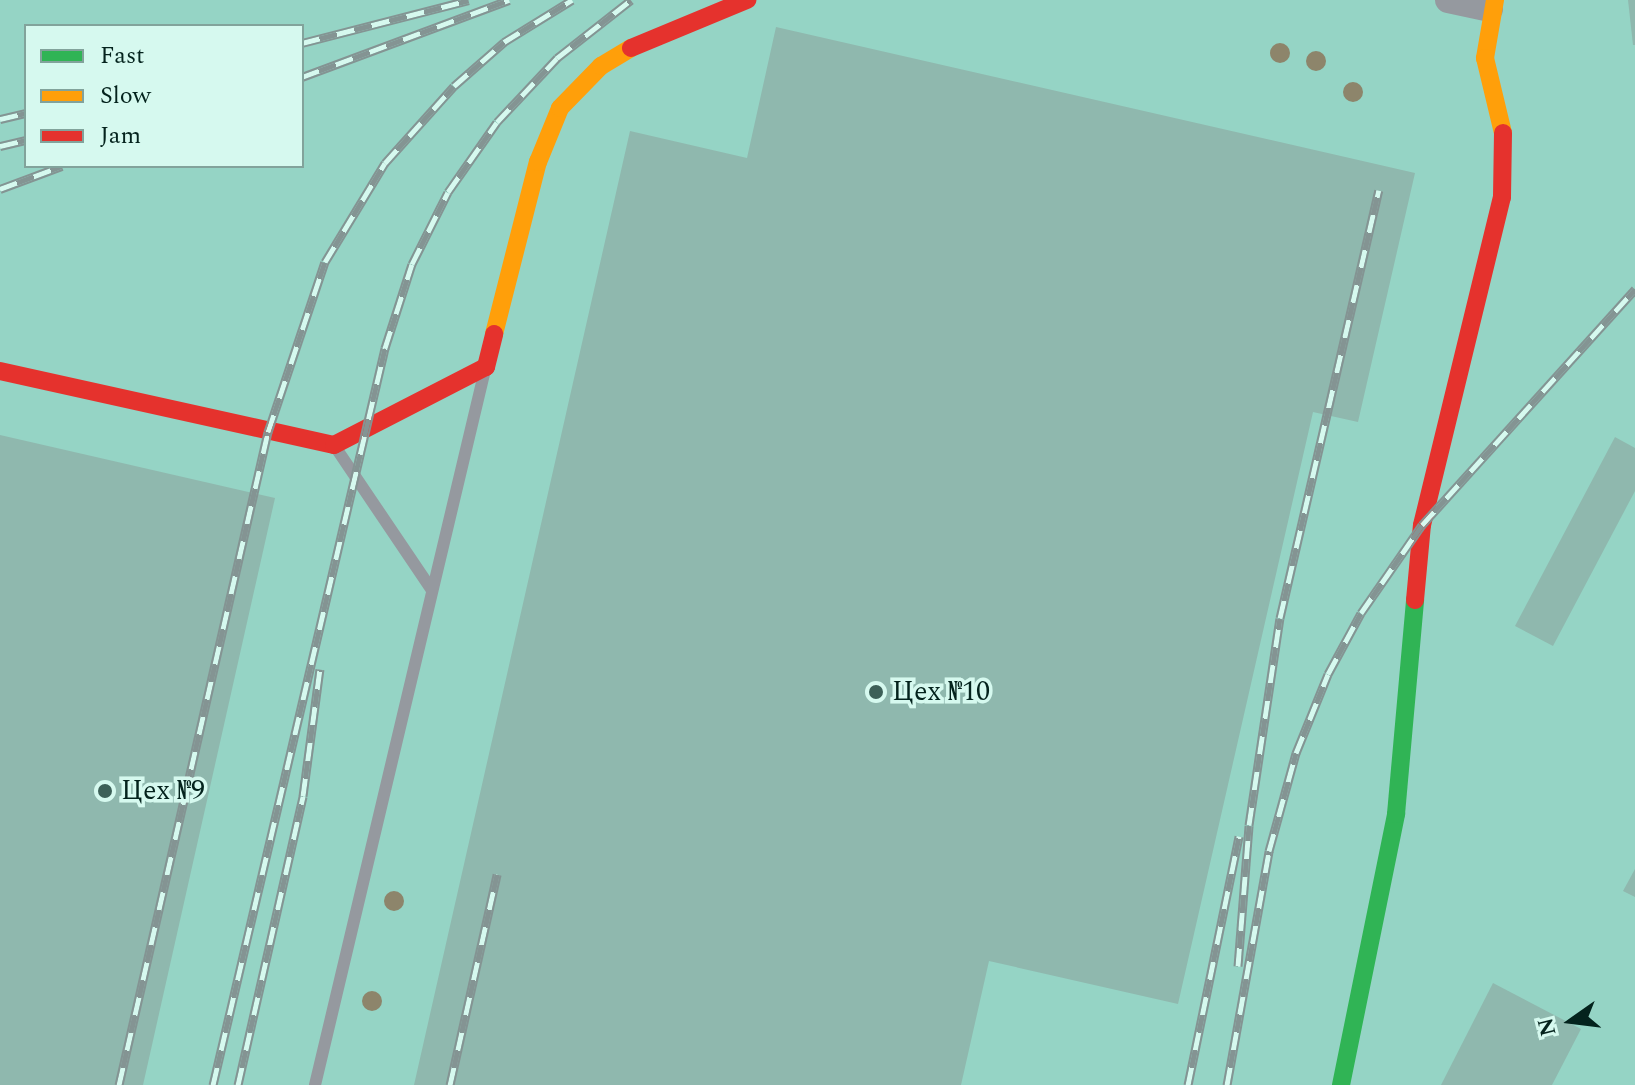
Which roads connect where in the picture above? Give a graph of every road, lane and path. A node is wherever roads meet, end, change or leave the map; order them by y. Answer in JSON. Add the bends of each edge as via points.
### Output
{"nodes":[{"id":1,"x":747,"y":0,"type":"edge"},
{"id":2,"x":1448,"y":0,"type":"edge"},
{"id":3,"x":1492,"y":5,"type":"edge"},
{"id":4,"x":486,"y":367,"type":"junction"},
{"id":5,"x":0,"y":371,"type":"edge"},
{"id":6,"x":334,"y":445,"type":"junction"},
{"id":7,"x":431,"y":589,"type":"junction"},
{"id":8,"x":315,"y":1085,"type":"edge"},
{"id":9,"x":1341,"y":1085,"type":"edge"}],
"edges":[{"from":1,"to":4,"type":"street","via":[[629,49],[601,66],[560,108],[538,162]]},
{"from":2,"to":3,"type":"street"},
{"from":3,"to":9,"type":"street","via":[[1485,58],[1503,129],[1502,197],[1422,525],[1396,814]]},
{"from":4,"to":6,"type":"street"},
{"from":4,"to":7,"type":"lane"},
{"from":5,"to":6,"type":"street"},
{"from":6,"to":7,"type":"lane"},
{"from":7,"to":8,"type":"lane"}]}
